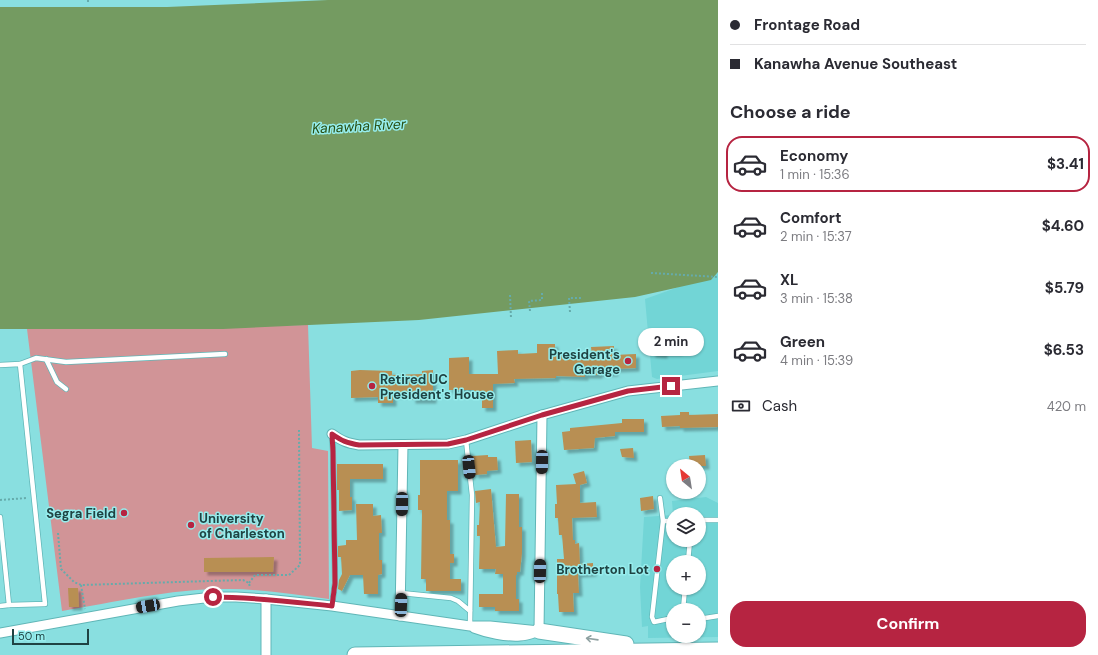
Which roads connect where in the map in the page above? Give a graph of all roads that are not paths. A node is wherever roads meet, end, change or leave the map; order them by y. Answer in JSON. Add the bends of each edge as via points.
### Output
{"nodes":[{"id":1,"x":225,"y":354,"type":"dead end"},
{"id":2,"x":46,"y":359,"type":"junction"},
{"id":3,"x":20,"y":364,"type":"junction"},
{"id":4,"x":0,"y":365,"type":"edge"},
{"id":5,"x":718,"y":380,"type":"edge"},
{"id":6,"x":66,"y":389,"type":"dead end"},
{"id":7,"x":542,"y":415,"type":"junction"},
{"id":8,"x":332,"y":434,"type":"joint"},
{"id":9,"x":466,"y":440,"type":"junction"},
{"id":10,"x":403,"y":445,"type":"junction"},
{"id":11,"x":660,"y":498,"type":"dead end"},
{"id":12,"x":0,"y":517,"type":"edge"},
{"id":13,"x":706,"y":520,"type":"edge"},
{"id":14,"x":718,"y":520,"type":"edge"},
{"id":15,"x":662,"y":521,"type":"junction"},
{"id":16,"x":666,"y":521,"type":"edge"},
{"id":17,"x":401,"y":593,"type":"junction"},
{"id":18,"x":266,"y":599,"type":"junction"},
{"id":19,"x":9,"y":605,"type":"junction"},
{"id":20,"x":0,"y":606,"type":"edge"},
{"id":21,"x":332,"y":606,"type":"junction"},
{"id":22,"x":470,"y":611,"type":"junction"},
{"id":23,"x":400,"y":616,"type":"junction"},
{"id":24,"x":718,"y":616,"type":"edge"},
{"id":25,"x":706,"y":618,"type":"edge"},
{"id":26,"x":666,"y":619,"type":"edge"},
{"id":27,"x":470,"y":626,"type":"junction"},
{"id":28,"x":539,"y":631,"type":"junction"},
{"id":29,"x":0,"y":633,"type":"edge"},
{"id":30,"x":718,"y":650,"type":"edge"},
{"id":31,"x":672,"y":651,"type":"junction"},
{"id":32,"x":266,"y":655,"type":"edge"},
{"id":33,"x":355,"y":655,"type":"edge"}],
"edges":[{"from":1,"to":2,"type":"lane","via":[[66,362]]},
{"from":2,"to":3,"type":"lane","via":[[36,358]]},
{"from":2,"to":6,"type":"lane","via":[[57,382]]},
{"from":3,"to":4,"type":"lane"},
{"from":3,"to":19,"type":"lane","via":[[45,604]]},
{"from":5,"to":7,"type":"street","via":[[628,391]]},
{"from":7,"to":9,"type":"street"},
{"from":7,"to":28,"type":"street"},
{"from":8,"to":10,"type":"street","via":[[346,443]]},
{"from":8,"to":21,"type":"lane","via":[[335,583]]},
{"from":9,"to":10,"type":"street","via":[[448,444]]},
{"from":9,"to":22,"type":"lane","via":[[472,495]]},
{"from":10,"to":17,"type":"street"},
{"from":11,"to":15,"type":"lane"},
{"from":12,"to":19,"type":"lane"},
{"from":13,"to":14,"type":"lane"},
{"from":15,"to":16,"type":"lane"},
{"from":15,"to":26,"type":"lane","via":[[652,617],[654,622]]},
{"from":17,"to":22,"type":"lane","via":[[451,598]]},
{"from":17,"to":23,"type":"street"},
{"from":18,"to":21,"type":"street"},
{"from":18,"to":29,"type":"street","via":[[193,599]]},
{"from":18,"to":32,"type":"street"},
{"from":19,"to":20,"type":"lane"},
{"from":21,"to":23,"type":"street"},
{"from":22,"to":27,"type":"lane"},
{"from":23,"to":27,"type":"street"},
{"from":24,"to":25,"type":"lane"},
{"from":27,"to":28,"type":"street"},
{"from":31,"to":28,"type":"main road","one_way":true},
{"from":30,"to":31,"type":"main road"},
{"from":31,"to":33,"type":"main road"}]}
